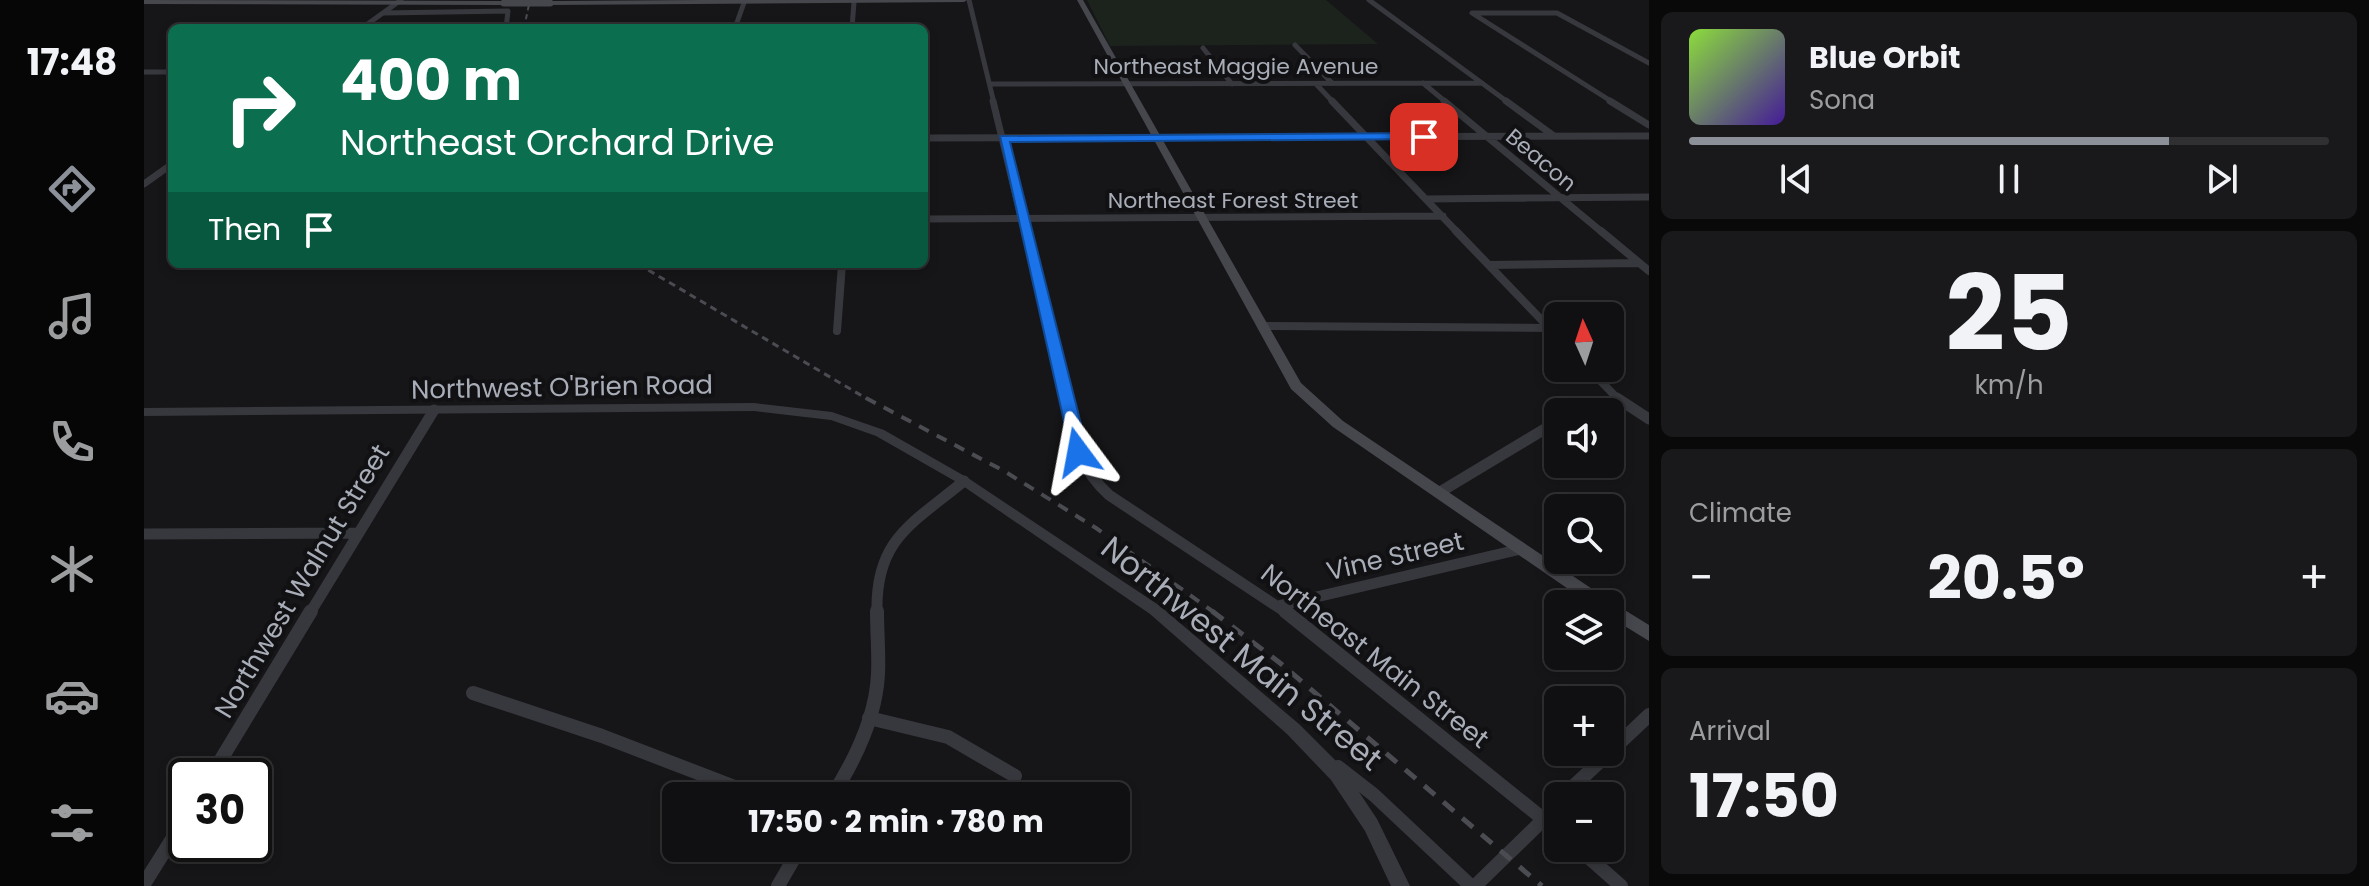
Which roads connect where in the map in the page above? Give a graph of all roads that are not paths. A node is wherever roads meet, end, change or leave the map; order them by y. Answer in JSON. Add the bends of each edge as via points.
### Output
{"nodes":[{"id":1,"x":966,"y":0,"type":"edge"},
{"id":2,"x":1080,"y":0,"type":"edge"},
{"id":3,"x":1369,"y":0,"type":"edge"},
{"id":4,"x":400,"y":1,"type":"edge"},
{"id":5,"x":745,"y":1,"type":"edge"},
{"id":6,"x":920,"y":1,"type":"edge"},
{"id":7,"x":144,"y":2,"type":"edge"},
{"id":8,"x":854,"y":2,"type":"edge"},
{"id":9,"x":383,"y":13,"type":"junction"},
{"id":10,"x":368,"y":24,"type":"edge"},
{"id":11,"x":506,"y":24,"type":"edge"},
{"id":12,"x":736,"y":24,"type":"edge"},
{"id":13,"x":852,"y":24,"type":"edge"},
{"id":14,"x":1295,"y":45,"type":"dead end"},
{"id":15,"x":1203,"y":48,"type":"dead end"},
{"id":16,"x":1649,"y":63,"type":"edge"},
{"id":17,"x":144,"y":72,"type":"edge"},
{"id":18,"x":168,"y":72,"type":"edge"},
{"id":19,"x":1332,"y":83,"type":"junction"},
{"id":20,"x":1423,"y":83,"type":"junction"},
{"id":21,"x":1482,"y":83,"type":"junction"},
{"id":22,"x":991,"y":84,"type":"junction"},
{"id":23,"x":1127,"y":84,"type":"junction"},
{"id":24,"x":1232,"y":84,"type":"junction"},
{"id":25,"x":1316,"y":84,"type":"junction"},
{"id":26,"x":1649,"y":125,"type":"edge"},
{"id":27,"x":1484,"y":136,"type":"junction"},
{"id":28,"x":1554,"y":136,"type":"junction"},
{"id":29,"x":1649,"y":136,"type":"edge"},
{"id":30,"x":1156,"y":137,"type":"junction"},
{"id":31,"x":1365,"y":137,"type":"junction"},
{"id":32,"x":928,"y":138,"type":"edge"},
{"id":33,"x":1004,"y":138,"type":"junction"},
{"id":34,"x":168,"y":167,"type":"edge"},
{"id":35,"x":144,"y":184,"type":"edge"},
{"id":36,"x":1557,"y":197,"type":"junction"},
{"id":37,"x":1649,"y":197,"type":"edge"},
{"id":38,"x":1426,"y":199,"type":"junction"},
{"id":39,"x":1443,"y":216,"type":"junction"},
{"id":40,"x":1203,"y":218,"type":"junction"},
{"id":41,"x":928,"y":219,"type":"edge"},
{"id":42,"x":1024,"y":219,"type":"junction"},
{"id":43,"x":1638,"y":263,"type":"junction"},
{"id":44,"x":1490,"y":265,"type":"junction"},
{"id":45,"x":842,"y":268,"type":"edge"},
{"id":46,"x":1649,"y":271,"type":"edge"},
{"id":47,"x":1544,"y":323,"type":"edge"},
{"id":48,"x":1264,"y":326,"type":"junction"},
{"id":49,"x":1544,"y":328,"type":"edge"},
{"id":50,"x":837,"y":331,"type":"dead end"},
{"id":51,"x":1602,"y":382,"type":"edge"},
{"id":52,"x":1617,"y":398,"type":"edge"},
{"id":53,"x":1624,"y":405,"type":"edge"},
{"id":54,"x":434,"y":410,"type":"junction"},
{"id":55,"x":144,"y":412,"type":"edge"},
{"id":56,"x":1649,"y":419,"type":"edge"},
{"id":57,"x":1544,"y":429,"type":"edge"},
{"id":58,"x":964,"y":481,"type":"junction"},
{"id":59,"x":1440,"y":492,"type":"junction"},
{"id":60,"x":358,"y":533,"type":"junction"},
{"id":61,"x":144,"y":534,"type":"edge"},
{"id":62,"x":1521,"y":549,"type":"junction"},
{"id":63,"x":1582,"y":590,"type":"edge"},
{"id":64,"x":1278,"y":606,"type":"junction"},
{"id":65,"x":1624,"y":617,"type":"edge"},
{"id":66,"x":1649,"y":634,"type":"edge"},
{"id":67,"x":473,"y":693,"type":"dead end"},
{"id":68,"x":1649,"y":715,"type":"edge"},
{"id":69,"x":869,"y":718,"type":"junction"},
{"id":70,"x":1624,"y":739,"type":"edge"},
{"id":71,"x":1316,"y":751,"type":"junction"},
{"id":72,"x":222,"y":758,"type":"edge"},
{"id":73,"x":1595,"y":766,"type":"edge"},
{"id":74,"x":1015,"y":776,"type":"dead end"},
{"id":75,"x":722,"y":782,"type":"edge"},
{"id":76,"x":839,"y":782,"type":"edge"},
{"id":77,"x":1578,"y":782,"type":"edge"},
{"id":78,"x":1544,"y":819,"type":"joint"},
{"id":79,"x":168,"y":846,"type":"edge"},
{"id":80,"x":792,"y":862,"type":"edge"},
{"id":81,"x":1594,"y":862,"type":"edge"},
{"id":82,"x":144,"y":884,"type":"edge"},
{"id":83,"x":778,"y":886,"type":"edge"},
{"id":84,"x":1401,"y":886,"type":"edge"},
{"id":85,"x":1473,"y":886,"type":"edge"},
{"id":86,"x":1621,"y":886,"type":"edge"}],
"edges":[{"from":1,"to":6,"type":"main road"},
{"from":1,"to":22,"type":"street","name":"Northeast Main Street"},
{"from":2,"to":23,"type":"main road"},
{"from":3,"to":21,"type":"street"},
{"from":4,"to":5,"type":"main road","bridge":true},
{"from":4,"to":7,"type":"main road"},
{"from":4,"to":9,"type":"street"},
{"from":5,"to":8,"type":"main road"},
{"from":5,"to":12,"type":"street"},
{"from":6,"to":8,"type":"main road"},
{"from":8,"to":13,"type":"street"},
{"from":9,"to":10,"type":"street"},
{"from":9,"to":11,"type":"street","via":[[508,11]]},
{"from":14,"to":19,"type":"street"},
{"from":15,"to":24,"type":"street"},
{"from":16,"to":26,"type":"street","via":[[1557,13],[1472,13]]},
{"from":17,"to":18,"type":"street"},
{"from":19,"to":20,"type":"street","name":"Northeast Maggie Avenue"},
{"from":19,"to":25,"type":"street","name":"Northeast Maggie Avenue"},
{"from":20,"to":21,"type":"street","name":"Northeast Maggie Avenue"},
{"from":20,"to":27,"type":"street","name":"Beacon"},
{"from":21,"to":28,"type":"street"},
{"from":22,"to":23,"type":"street","name":"Northeast Maggie Avenue"},
{"from":22,"to":33,"type":"street","name":"Northeast Main Street"},
{"from":23,"to":24,"type":"street","name":"Northeast Maggie Avenue"},
{"from":23,"to":30,"type":"main road"},
{"from":24,"to":25,"type":"street","name":"Northeast Maggie Avenue"},
{"from":25,"to":31,"type":"street"},
{"from":27,"to":28,"type":"street"},
{"from":27,"to":31,"type":"street"},
{"from":27,"to":36,"type":"street","name":"Beacon"},
{"from":28,"to":29,"type":"street"},
{"from":30,"to":31,"type":"street"},
{"from":30,"to":33,"type":"street"},
{"from":30,"to":40,"type":"main road"},
{"from":31,"to":38,"type":"street"},
{"from":32,"to":33,"type":"street"},
{"from":33,"to":42,"type":"street","name":"Northeast Main Street"},
{"from":34,"to":35,"type":"street"},
{"from":36,"to":37,"type":"street"},
{"from":36,"to":38,"type":"street"},
{"from":36,"to":43,"type":"street","name":"Beacon"},
{"from":38,"to":39,"type":"street"},
{"from":39,"to":40,"type":"street","name":"Northeast Forest Street"},
{"from":39,"to":44,"type":"street"},
{"from":40,"to":42,"type":"street","name":"Northeast Forest Street"},
{"from":40,"to":48,"type":"main road"},
{"from":41,"to":42,"type":"street","name":"Northeast Forest Street"},
{"from":42,"to":64,"type":"street","name":"Northeast Main Street","via":[[1078,452],[1089,476],[1109,495]]},
{"from":43,"to":44,"type":"street"},
{"from":43,"to":46,"type":"street","name":"Beacon"},
{"from":44,"to":47,"type":"street"},
{"from":45,"to":50,"type":"street"},
{"from":48,"to":49,"type":"street"},
{"from":48,"to":59,"type":"main road","via":[[1296,386],[1313,405]]},
{"from":51,"to":52,"type":"street"},
{"from":53,"to":56,"type":"street"},
{"from":54,"to":55,"type":"street","name":"Northwest O'Brien Road"},
{"from":54,"to":58,"type":"street","name":"Northwest O'Brien Road","via":[[796,410],[880,433]]},
{"from":54,"to":60,"type":"street","name":"Northwest Walnut Street"},
{"from":57,"to":59,"type":"street"},
{"from":58,"to":69,"type":"street","via":[[894,542],[882,560],[877,689]]},
{"from":58,"to":71,"type":"street","name":"Northwest Main Street","via":[[1155,610]]},
{"from":59,"to":62,"type":"main road"},
{"from":60,"to":61,"type":"street"},
{"from":60,"to":72,"type":"street","name":"Northwest Walnut Street"},
{"from":62,"to":63,"type":"main road"},
{"from":62,"to":64,"type":"street","name":"Vine Street"},
{"from":64,"to":78,"type":"street","name":"Northeast Main Street"},
{"from":65,"to":66,"type":"main road"},
{"from":67,"to":75,"type":"street"},
{"from":68,"to":70,"type":"street"},
{"from":69,"to":74,"type":"street","via":[[948,737]]},
{"from":69,"to":76,"type":"street"},
{"from":71,"to":84,"type":"street","via":[[1360,806]]},
{"from":71,"to":85,"type":"street","name":"Northwest Main Street","via":[[1374,795]]},
{"from":73,"to":77,"type":"street"},
{"from":78,"to":85,"type":"street"},
{"from":79,"to":82,"type":"street"},
{"from":80,"to":83,"type":"street"},
{"from":81,"to":86,"type":"street"}]}
